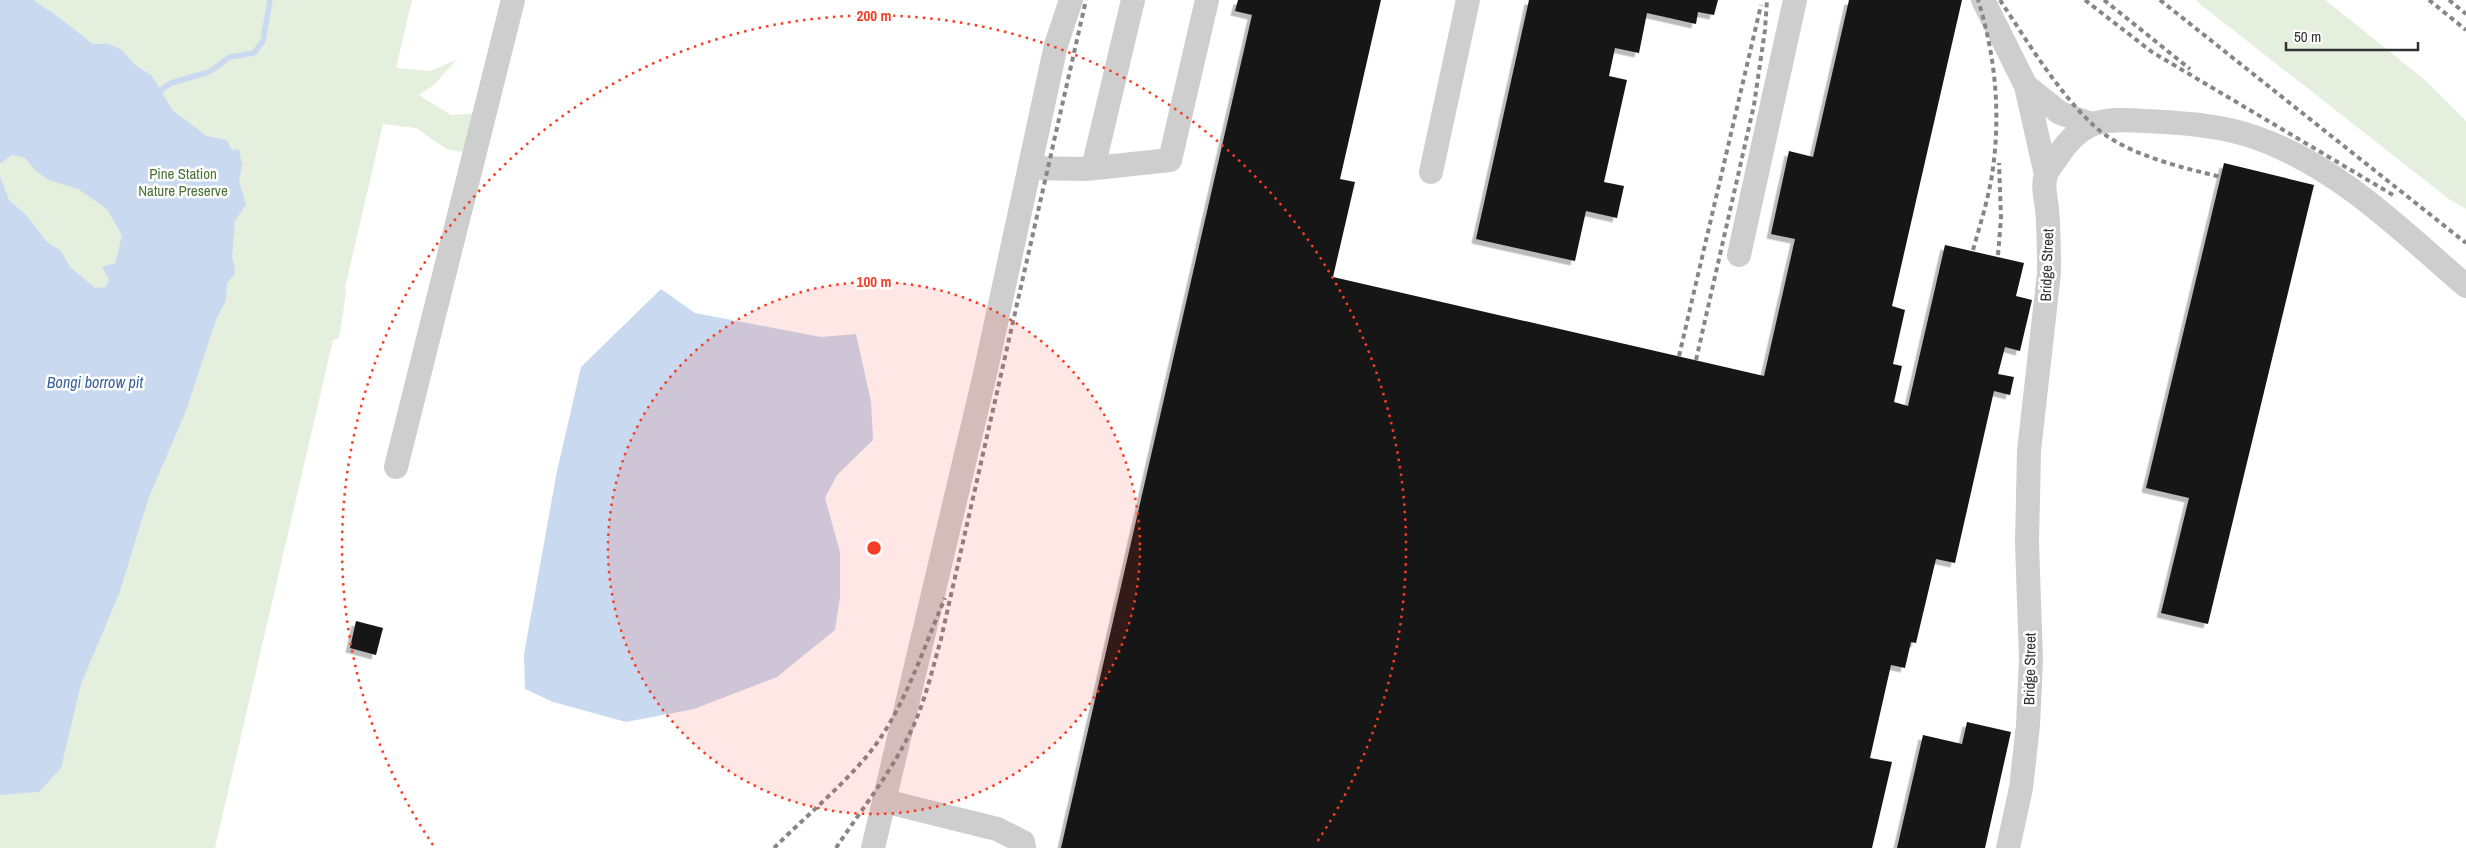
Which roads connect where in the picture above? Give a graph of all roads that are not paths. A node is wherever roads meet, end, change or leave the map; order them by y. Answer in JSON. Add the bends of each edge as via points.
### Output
{"nodes":[{"id":1,"x":513,"y":0,"type":"edge"},
{"id":2,"x":1071,"y":0,"type":"edge"},
{"id":3,"x":1132,"y":0,"type":"edge"},
{"id":4,"x":1207,"y":0,"type":"edge"},
{"id":5,"x":1468,"y":0,"type":"edge"},
{"id":6,"x":1796,"y":0,"type":"edge"},
{"id":7,"x":1984,"y":0,"type":"edge"},
{"id":8,"x":2026,"y":86,"type":"junction"},
{"id":9,"x":2092,"y":124,"type":"junction"},
{"id":10,"x":1030,"y":168,"type":"junction"},
{"id":11,"x":1093,"y":168,"type":"junction"},
{"id":12,"x":1431,"y":172,"type":"dead end"},
{"id":13,"x":2046,"y":175,"type":"junction"},
{"id":14,"x":1739,"y":255,"type":"dead end"},
{"id":15,"x":2466,"y":286,"type":"edge"},
{"id":16,"x":396,"y":467,"type":"dead end"},
{"id":17,"x":884,"y":801,"type":"junction"},
{"id":18,"x":873,"y":848,"type":"edge"},
{"id":19,"x":1024,"y":848,"type":"edge"},
{"id":20,"x":2008,"y":848,"type":"edge"}],
"edges":[{"from":1,"to":16,"type":"lane"},
{"from":2,"to":10,"type":"lane","via":[[1056,45]]},
{"from":3,"to":11,"type":"lane"},
{"from":4,"to":11,"type":"lane","via":[[1170,160]]},
{"from":5,"to":12,"type":"lane"},
{"from":6,"to":14,"type":"lane"},
{"from":7,"to":8,"type":"lane"},
{"from":8,"to":9,"type":"lane","via":[[2060,113]]},
{"from":8,"to":13,"type":"lane","name":"Bridge Street"},
{"from":9,"to":13,"type":"lane","via":[[2067,142]]},
{"from":9,"to":15,"type":"lane","via":[[2118,119],[2176,122],[2257,138],[2325,171]]},
{"from":10,"to":11,"type":"lane"},
{"from":10,"to":17,"type":"lane"},
{"from":13,"to":20,"type":"lane","name":"Bridge Street","via":[[2049,273],[2029,451],[2030,691],[2024,771]]},
{"from":17,"to":18,"type":"lane"},
{"from":17,"to":19,"type":"lane","via":[[997,829],[1023,842]]}]}
